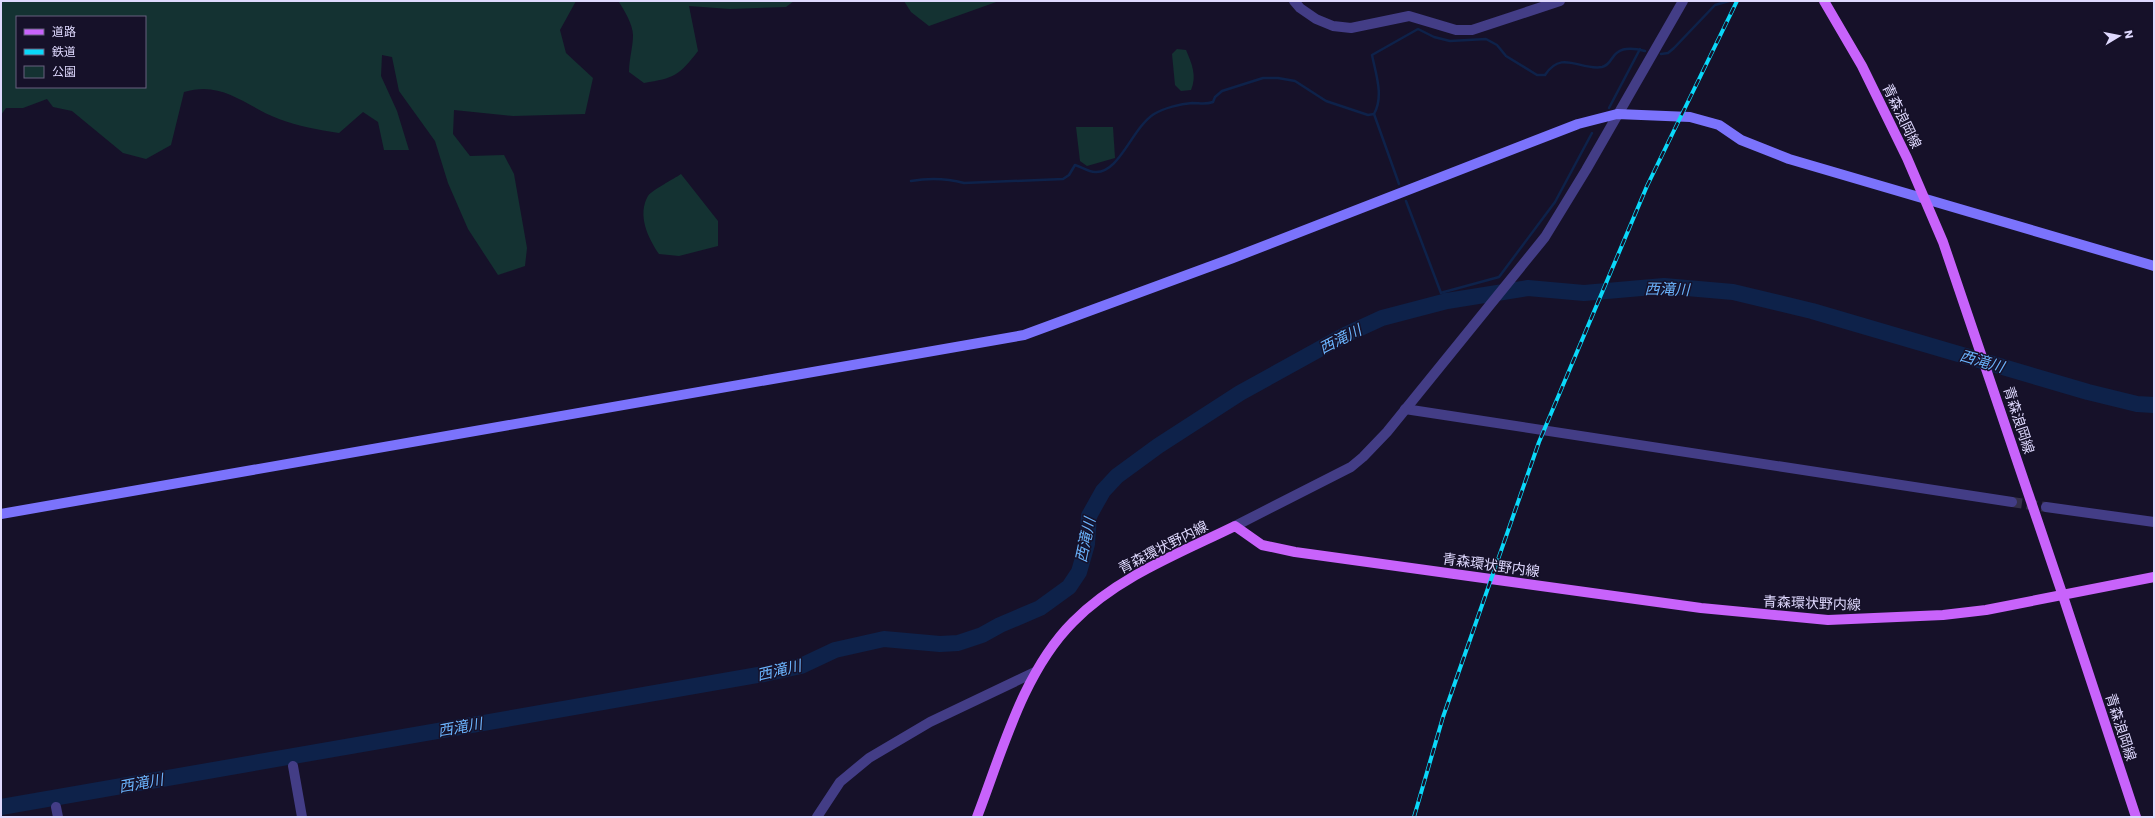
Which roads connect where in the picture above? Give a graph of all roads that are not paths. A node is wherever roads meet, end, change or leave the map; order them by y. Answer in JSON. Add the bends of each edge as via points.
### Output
{"nodes":[{"id":1,"x":1294,"y":1,"type":"edge"},
{"id":2,"x":1560,"y":1,"type":"edge"},
{"id":3,"x":1683,"y":1,"type":"edge"},
{"id":4,"x":1824,"y":1,"type":"edge"},
{"id":5,"x":1617,"y":114,"type":"junction"},
{"id":6,"x":2154,"y":266,"type":"edge"},
{"id":7,"x":1406,"y":408,"type":"junction"},
{"id":8,"x":2012,"y":502,"type":"tunnel mouth"},
{"id":9,"x":2046,"y":507,"type":"tunnel mouth"},
{"id":10,"x":1,"y":514,"type":"edge"},
{"id":11,"x":2154,"y":522,"type":"edge"},
{"id":12,"x":1235,"y":526,"type":"junction"},
{"id":13,"x":2154,"y":577,"type":"edge"},
{"id":14,"x":2063,"y":596,"type":"junction"},
{"id":15,"x":1036,"y":672,"type":"junction"},
{"id":16,"x":293,"y":766,"type":"dead end"},
{"id":17,"x":302,"y":817,"type":"edge"},
{"id":18,"x":817,"y":817,"type":"edge"},
{"id":19,"x":977,"y":817,"type":"edge"},
{"id":20,"x":2136,"y":817,"type":"edge"}],
"edges":[{"from":1,"to":2,"type":"street","via":[[1316,19],[1333,26],[1351,28],[1409,16],[1456,30],[1472,30]]},
{"from":3,"to":5,"type":"street"},
{"from":4,"to":14,"type":"main road","name":"青森浪岡線","via":[[1862,66],[1944,242]]},
{"from":5,"to":6,"type":"street","via":[[1690,117],[1719,124],[1741,140],[1789,159]]},
{"from":5,"to":7,"type":"street","via":[[1545,237]]},
{"from":5,"to":10,"type":"street","via":[[1578,124],[1233,258],[1024,335]]},
{"from":7,"to":8,"type":"street"},
{"from":7,"to":12,"type":"street","via":[[1375,446],[1351,467]]},
{"from":9,"to":11,"type":"street"},
{"from":12,"to":14,"type":"main road","name":"青森環状野内線","via":[[1262,545],[1288,551],[1760,615],[1828,620],[1929,616],[1986,610]]},
{"from":12,"to":15,"type":"main road","name":"青森環状野内線","via":[[1165,560],[1120,585],[1091,606],[1073,622]]},
{"from":13,"to":14,"type":"main road","name":"青森環状野内線"},
{"from":14,"to":20,"type":"main road","name":"青森浪岡線"},
{"from":15,"to":18,"type":"street","via":[[930,722],[869,758],[840,782]]},
{"from":15,"to":19,"type":"main road","name":"青森環状野内線","via":[[1020,704]]},
{"from":16,"to":17,"type":"street"}]}
